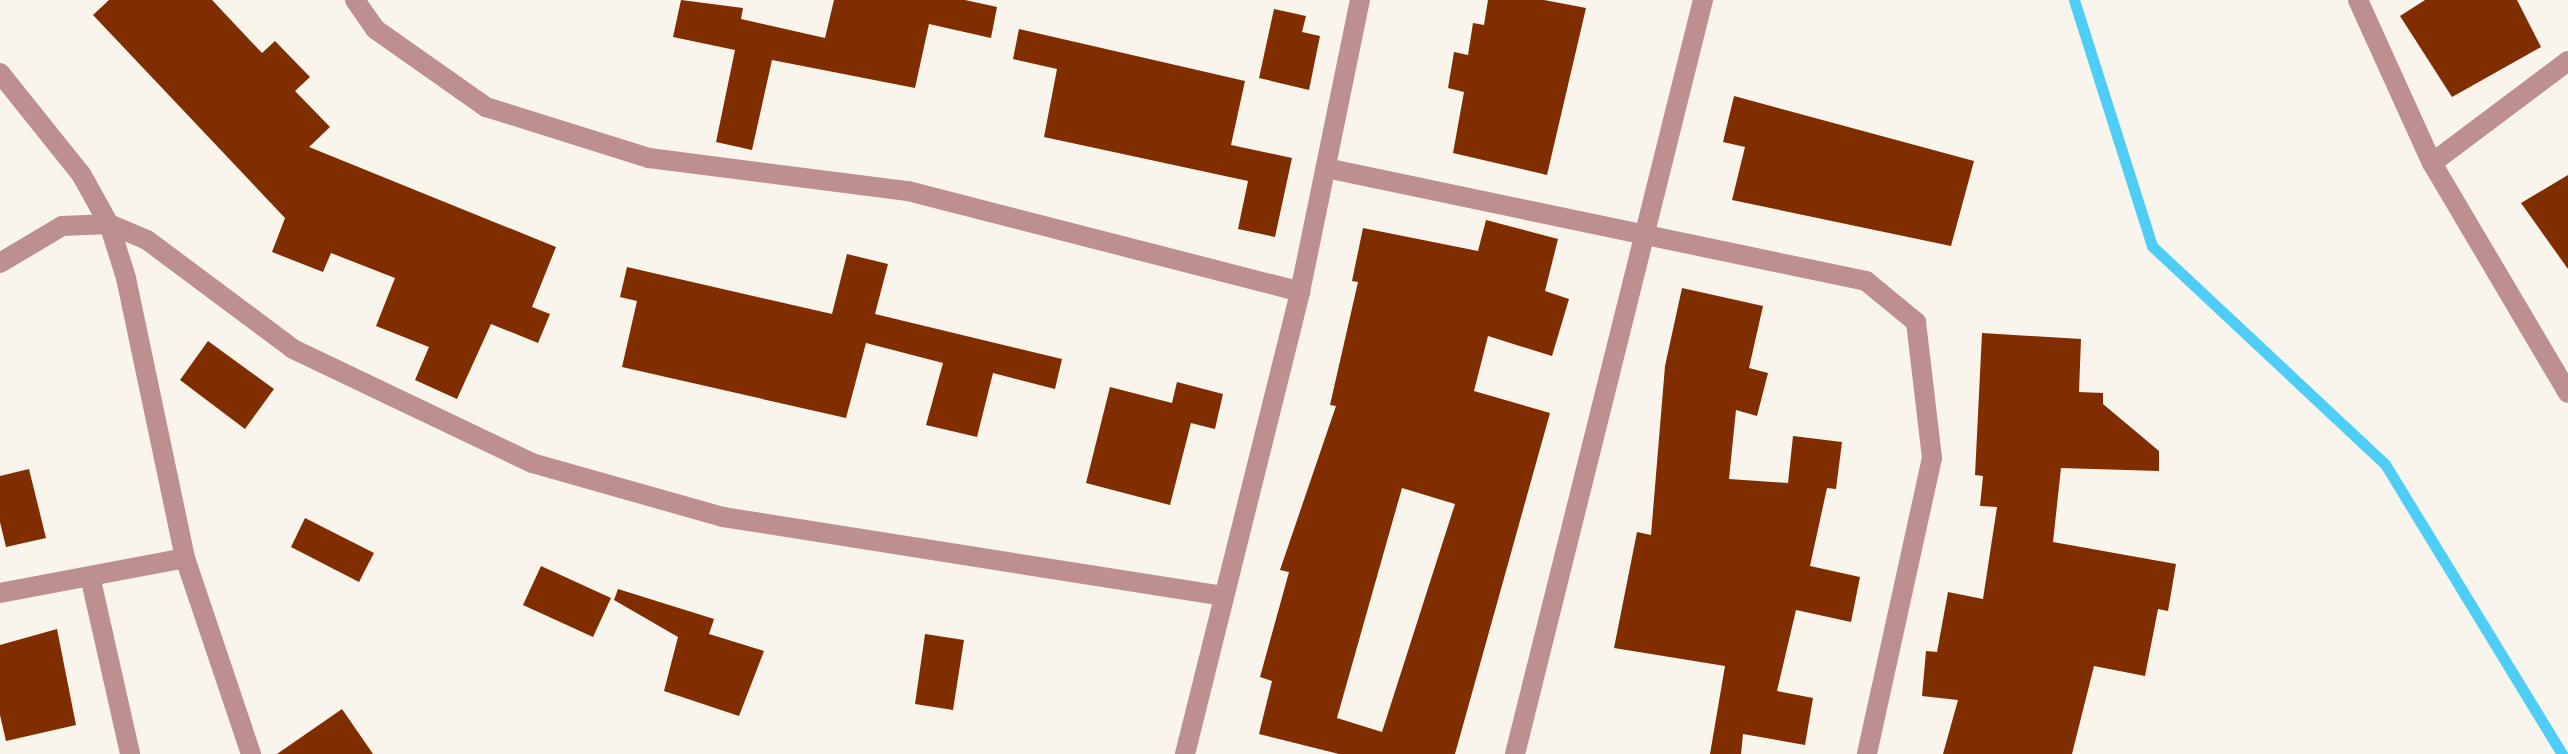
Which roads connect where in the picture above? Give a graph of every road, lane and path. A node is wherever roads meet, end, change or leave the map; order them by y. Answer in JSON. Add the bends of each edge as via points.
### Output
{"nodes":[{"id":1,"x":355,"y":0,"type":"edge"},
{"id":2,"x":1360,"y":0,"type":"edge"},
{"id":3,"x":1703,"y":0,"type":"edge"},
{"id":4,"x":2358,"y":0,"type":"edge"},
{"id":5,"x":2568,"y":61,"type":"edge"},
{"id":6,"x":0,"y":73,"type":"edge"},
{"id":7,"x":2432,"y":163,"type":"junction"},
{"id":8,"x":1326,"y":168,"type":"junction"},
{"id":9,"x":109,"y":224,"type":"junction"},
{"id":10,"x":1647,"y":236,"type":"junction"},
{"id":11,"x":0,"y":263,"type":"edge"},
{"id":12,"x":1300,"y":292,"type":"junction"},
{"id":13,"x":2568,"y":393,"type":"edge"},
{"id":14,"x":185,"y":558,"type":"junction"},
{"id":15,"x":90,"y":576,"type":"junction"},
{"id":16,"x":0,"y":593,"type":"edge"},
{"id":17,"x":1223,"y":596,"type":"junction"},
{"id":18,"x":1191,"y":753,"type":"edge"},
{"id":19,"x":130,"y":754,"type":"edge"},
{"id":20,"x":251,"y":754,"type":"edge"},
{"id":21,"x":1515,"y":754,"type":"edge"},
{"id":22,"x":1867,"y":754,"type":"edge"}],
"edges":[{"from":1,"to":12,"type":"street","via":[[375,29],[486,107],[649,158],[908,191]]},
{"from":2,"to":8,"type":"street"},
{"from":3,"to":10,"type":"street"},
{"from":4,"to":7,"type":"street"},
{"from":5,"to":7,"type":"street"},
{"from":6,"to":9,"type":"street","via":[[81,174]]},
{"from":7,"to":13,"type":"street"},
{"from":8,"to":10,"type":"street"},
{"from":8,"to":12,"type":"street"},
{"from":9,"to":11,"type":"street","via":[[62,226]]},
{"from":9,"to":14,"type":"street","via":[[126,278]]},
{"from":9,"to":17,"type":"street","via":[[147,240],[293,349],[532,463],[723,517]]},
{"from":10,"to":21,"type":"street"},
{"from":10,"to":22,"type":"street","via":[[1866,281],[1916,322],[1932,458]]},
{"from":12,"to":17,"type":"street"},
{"from":14,"to":15,"type":"street"},
{"from":14,"to":20,"type":"street"},
{"from":15,"to":16,"type":"street"},
{"from":15,"to":19,"type":"street"},
{"from":17,"to":18,"type":"street"}]}
